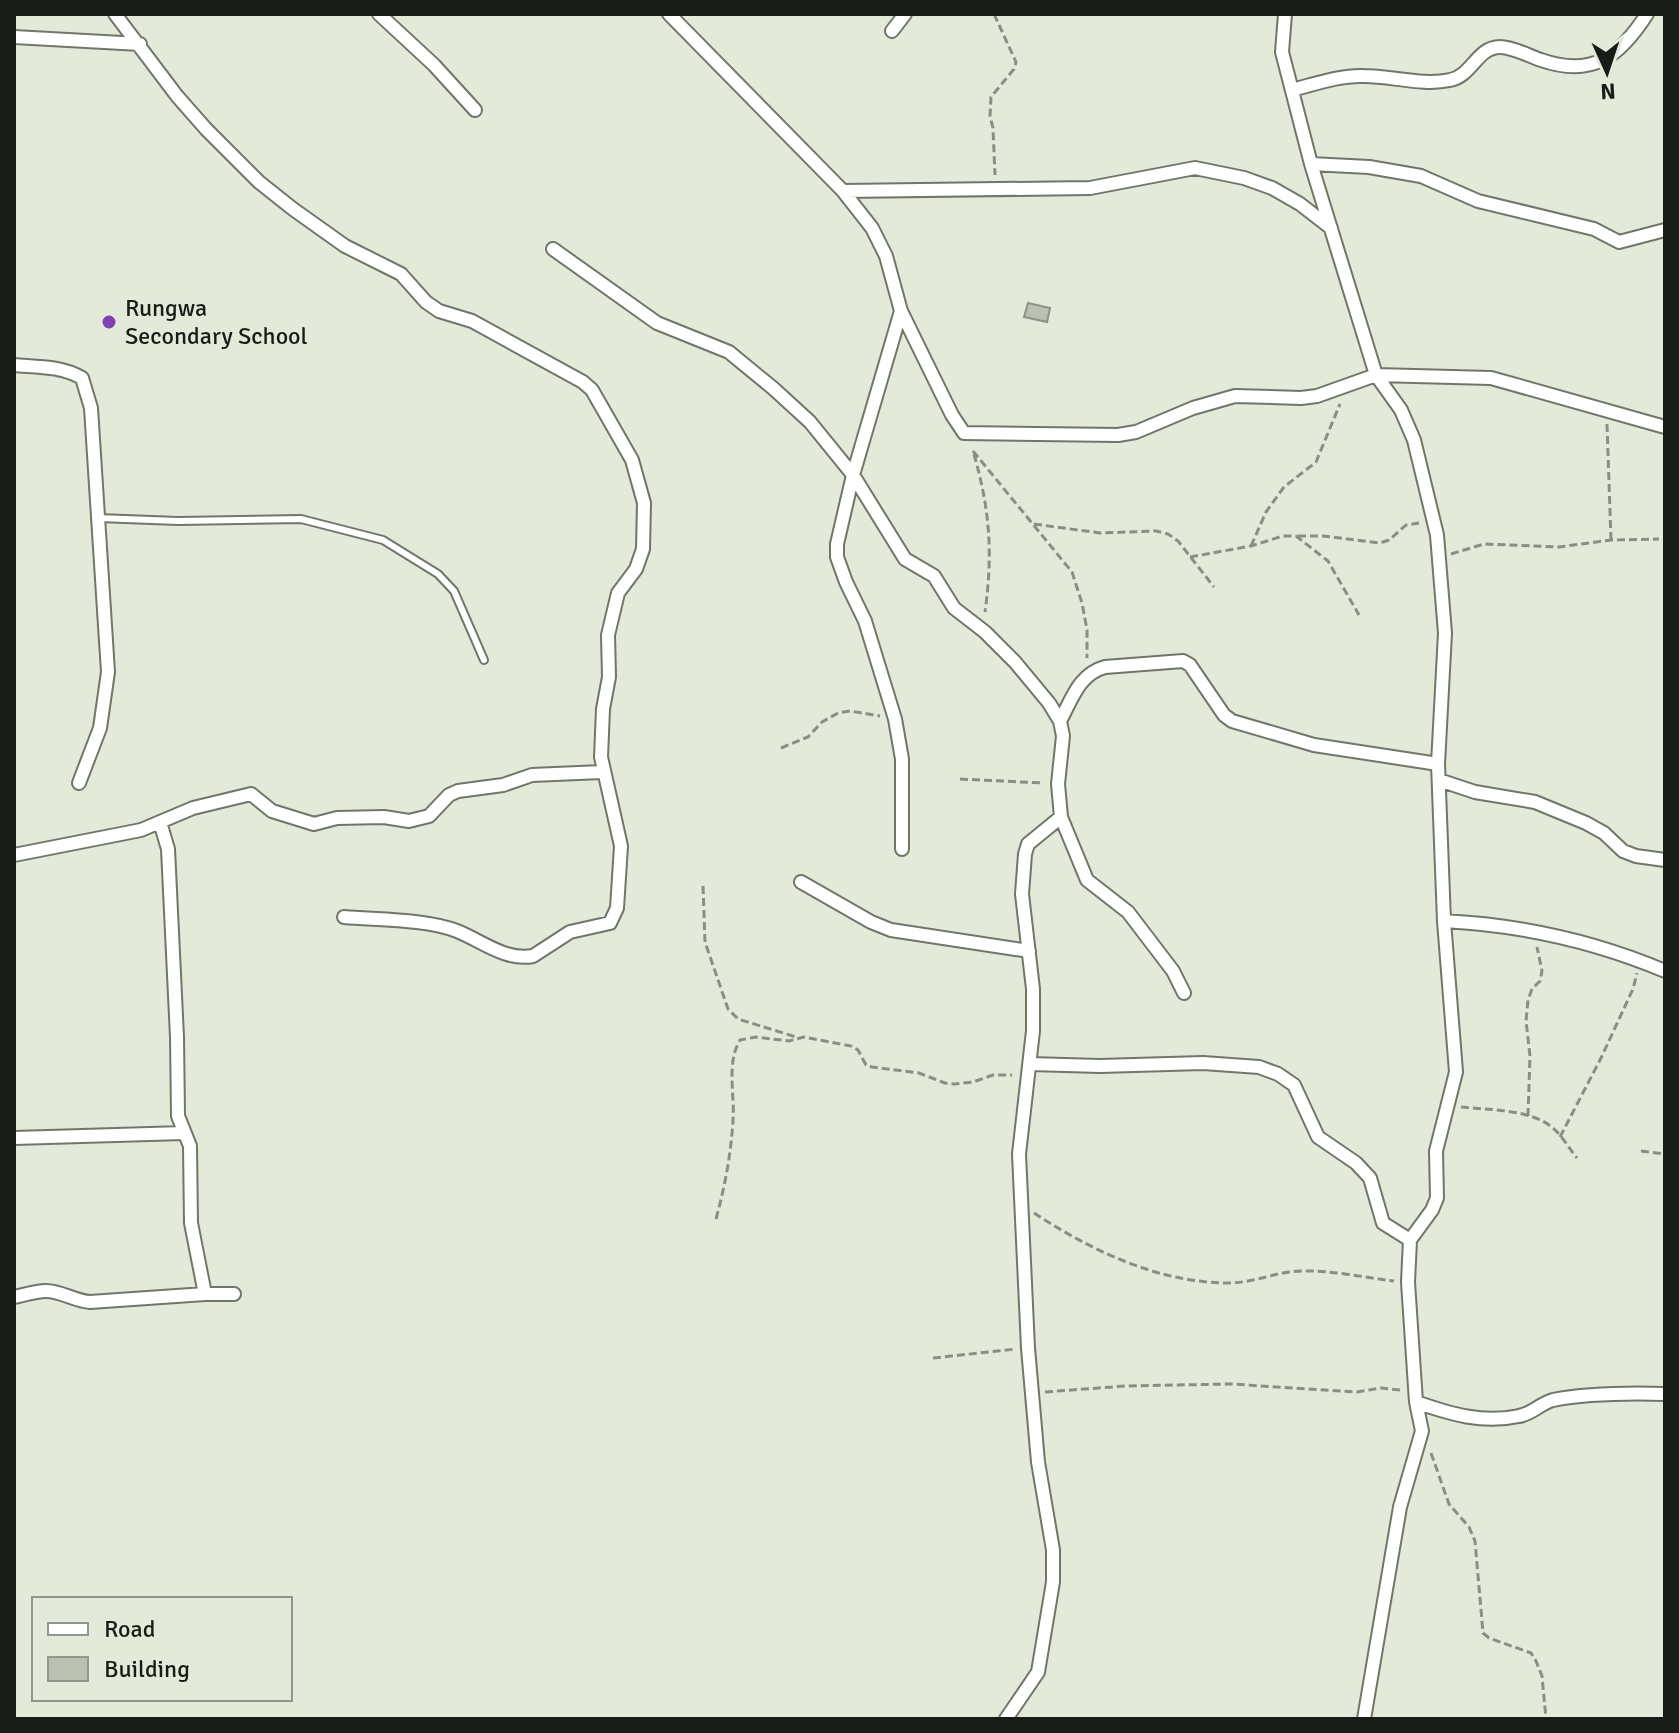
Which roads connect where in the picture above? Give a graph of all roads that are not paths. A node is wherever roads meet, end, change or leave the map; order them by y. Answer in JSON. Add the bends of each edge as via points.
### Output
{"nodes":[{"id":1,"x":115,"y":14,"type":"edge"},
{"id":2,"x":379,"y":14,"type":"edge"},
{"id":3,"x":669,"y":14,"type":"edge"},
{"id":4,"x":905,"y":14,"type":"edge"},
{"id":5,"x":1285,"y":14,"type":"edge"},
{"id":6,"x":1647,"y":14,"type":"edge"},
{"id":7,"x":892,"y":31,"type":"dead end"},
{"id":8,"x":14,"y":37,"type":"edge"},
{"id":9,"x":140,"y":44,"type":"junction"},
{"id":10,"x":1292,"y":90,"type":"junction"},
{"id":11,"x":475,"y":110,"type":"dead end"},
{"id":12,"x":1311,"y":164,"type":"junction"},
{"id":13,"x":843,"y":191,"type":"junction"},
{"id":14,"x":1331,"y":228,"type":"junction"},
{"id":15,"x":1665,"y":230,"type":"edge"},
{"id":16,"x":553,"y":249,"type":"dead end"},
{"id":17,"x":901,"y":311,"type":"junction"},
{"id":18,"x":14,"y":365,"type":"edge"},
{"id":19,"x":1376,"y":375,"type":"junction"},
{"id":20,"x":1665,"y":427,"type":"edge"},
{"id":21,"x":853,"y":475,"type":"junction"},
{"id":22,"x":98,"y":518,"type":"junction"},
{"id":23,"x":484,"y":660,"type":"dead end"},
{"id":24,"x":1060,"y":721,"type":"junction"},
{"id":25,"x":1438,"y":764,"type":"junction"},
{"id":26,"x":602,"y":772,"type":"junction"},
{"id":27,"x":1439,"y":780,"type":"junction"},
{"id":28,"x":79,"y":783,"type":"dead end"},
{"id":29,"x":1061,"y":817,"type":"junction"},
{"id":30,"x":160,"y":822,"type":"junction"},
{"id":31,"x":902,"y":849,"type":"dead end"},
{"id":32,"x":14,"y":855,"type":"edge"},
{"id":33,"x":1665,"y":860,"type":"edge"},
{"id":34,"x":801,"y":882,"type":"dead end"},
{"id":35,"x":344,"y":917,"type":"dead end"},
{"id":36,"x":1444,"y":921,"type":"junction"},
{"id":37,"x":1029,"y":951,"type":"junction"},
{"id":38,"x":1665,"y":971,"type":"edge"},
{"id":39,"x":1184,"y":993,"type":"dead end"},
{"id":40,"x":1029,"y":1070,"type":"junction"},
{"id":41,"x":184,"y":1133,"type":"junction"},
{"id":42,"x":14,"y":1138,"type":"edge"},
{"id":43,"x":1410,"y":1240,"type":"junction"},
{"id":44,"x":205,"y":1294,"type":"junction"},
{"id":45,"x":234,"y":1294,"type":"dead end"},
{"id":46,"x":14,"y":1297,"type":"edge"},
{"id":47,"x":1665,"y":1394,"type":"edge"},
{"id":48,"x":1416,"y":1397,"type":"junction"},
{"id":49,"x":1006,"y":1719,"type":"edge"},
{"id":50,"x":1364,"y":1719,"type":"edge"}],
"edges":[{"from":1,"to":9,"type":"street"},
{"from":2,"to":11,"type":"street"},
{"from":3,"to":13,"type":"street"},
{"from":4,"to":7,"type":"street"},
{"from":5,"to":10,"type":"street","via":[[1282,52]]},
{"from":6,"to":10,"type":"street","via":[[1616,54],[1585,65],[1558,66],[1502,47],[1482,54],[1465,73],[1448,81],[1361,75]]},
{"from":8,"to":9,"type":"street"},
{"from":9,"to":26,"type":"street","via":[[206,129],[293,209],[345,246],[401,274],[439,311],[472,321],[592,390],[632,460],[644,503],[643,549],[618,593],[611,621]]},
{"from":10,"to":12,"type":"street"},
{"from":12,"to":14,"type":"street"},
{"from":12,"to":15,"type":"street","via":[[1421,176],[1478,201],[1594,229],[1619,242]]},
{"from":13,"to":14,"type":"street","via":[[1090,188],[1195,168],[1272,188]]},
{"from":13,"to":17,"type":"street","via":[[886,256]]},
{"from":14,"to":19,"type":"street"},
{"from":16,"to":21,"type":"street","via":[[657,323],[729,352],[810,422]]},
{"from":17,"to":19,"type":"street","via":[[952,415],[969,434],[1118,435],[1235,396],[1301,398]]},
{"from":17,"to":21,"type":"street"},
{"from":18,"to":22,"type":"street","via":[[63,370],[82,378],[91,408]]},
{"from":19,"to":20,"type":"street","via":[[1491,378]]},
{"from":19,"to":25,"type":"street","via":[[1409,427],[1440,556],[1445,633]]},
{"from":21,"to":24,"type":"street","via":[[905,559],[934,576],[954,608],[1015,662]]},
{"from":21,"to":31,"type":"street","via":[[837,557],[865,621],[895,719],[902,759]]},
{"from":22,"to":23,"type":"lane","via":[[301,519],[383,540],[438,574],[454,591]]},
{"from":22,"to":28,"type":"street","via":[[108,672],[100,728]]},
{"from":24,"to":25,"type":"street","via":[[1087,674],[1105,667],[1186,662],[1232,721],[1314,745]]},
{"from":24,"to":29,"type":"street"},
{"from":25,"to":27,"type":"street"},
{"from":26,"to":30,"type":"street","via":[[532,775],[458,791],[429,816],[409,821],[337,818],[314,824],[272,811],[251,794]]},
{"from":26,"to":35,"type":"street","via":[[621,846],[617,908],[610,923],[570,932],[533,956],[516,957],[448,928]]},
{"from":27,"to":33,"type":"street","via":[[1535,802],[1604,833],[1623,851]]},
{"from":27,"to":36,"type":"street"},
{"from":29,"to":37,"type":"street","via":[[1026,849],[1022,894]]},
{"from":29,"to":39,"type":"street","via":[[1087,880],[1128,912]]},
{"from":30,"to":32,"type":"street"},
{"from":30,"to":41,"type":"street","via":[[168,849],[178,1116]]},
{"from":34,"to":37,"type":"street","via":[[891,930]]},
{"from":36,"to":38,"type":"street","via":[[1560,936]]},
{"from":36,"to":43,"type":"street","via":[[1456,1072],[1436,1151],[1437,1198]]},
{"from":37,"to":40,"type":"street"},
{"from":40,"to":43,"type":"street","via":[[1203,1063],[1259,1067],[1278,1074],[1294,1085],[1318,1137],[1370,1178],[1383,1223]]},
{"from":40,"to":49,"type":"street","via":[[1019,1154],[1021,1204],[1028,1348],[1053,1582],[1038,1672]]},
{"from":41,"to":42,"type":"street"},
{"from":41,"to":44,"type":"street","via":[[191,1157],[191,1223]]},
{"from":43,"to":48,"type":"street"},
{"from":44,"to":45,"type":"street"},
{"from":44,"to":46,"type":"street","via":[[114,1302],[77,1301],[48,1291]]},
{"from":47,"to":48,"type":"street","via":[[1551,1400],[1522,1416],[1461,1418]]},
{"from":48,"to":50,"type":"street","via":[[1422,1431],[1398,1518]]}]}
